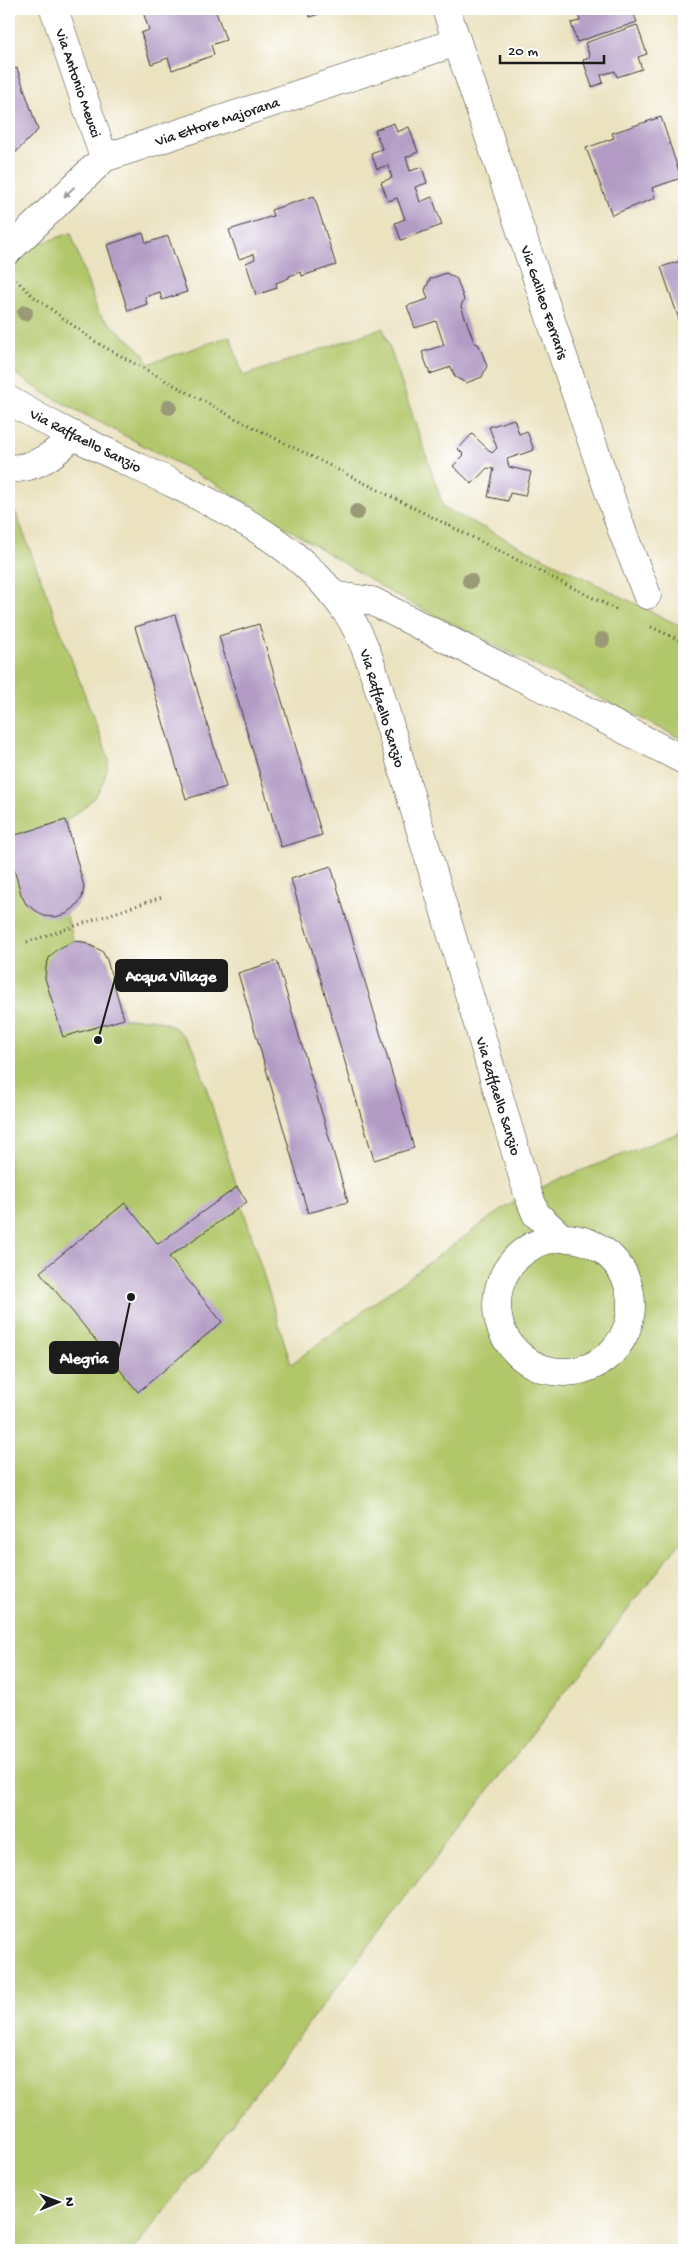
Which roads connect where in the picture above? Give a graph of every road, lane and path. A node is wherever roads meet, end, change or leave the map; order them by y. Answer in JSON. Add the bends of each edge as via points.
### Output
{"nodes":[{"id":1,"x":54,"y":9,"type":"edge"},
{"id":2,"x":446,"y":9,"type":"edge"},
{"id":3,"x":457,"y":42,"type":"junction"},
{"id":4,"x":104,"y":158,"type":"junction"},
{"id":5,"x":9,"y":250,"type":"edge"},
{"id":6,"x":15,"y":279,"type":"dead end"},
{"id":7,"x":9,"y":400,"type":"edge"},
{"id":8,"x":73,"y":435,"type":"junction"},
{"id":9,"x":9,"y":469,"type":"edge"},
{"id":10,"x":334,"y":595,"type":"junction"},
{"id":11,"x":647,"y":595,"type":"dead end"},
{"id":12,"x":625,"y":614,"type":"dead end"},
{"id":13,"x":649,"y":626,"type":"dead end"},
{"id":14,"x":684,"y":642,"type":"edge"},
{"id":15,"x":684,"y":760,"type":"edge"},
{"id":16,"x":162,"y":897,"type":"dead end"},
{"id":17,"x":27,"y":942,"type":"dead end"},
{"id":18,"x":528,"y":1194,"type":"junction"},
{"id":19,"x":561,"y":1237,"type":"junction"},
{"id":20,"x":525,"y":1250,"type":"junction"}],
"edges":[{"from":1,"to":4,"type":"street","name":"Via Antonio Meucci"},
{"from":2,"to":3,"type":"street","name":"Via Galileo Ferraris"},
{"from":3,"to":4,"type":"street","name":"Via Ettore Majorana"},
{"from":3,"to":11,"type":"street","name":"Via Galileo Ferraris","via":[[621,528]]},
{"from":4,"to":5,"type":"street","name":"Via Ettore Majorana","one_way":true},
{"from":6,"to":12,"type":"path","via":[[33,296],[105,347],[229,415]]},
{"from":7,"to":8,"type":"street","name":"Via Raffaello Sanzio"},
{"from":8,"to":9,"type":"street","via":[[57,452],[38,463]]},
{"from":8,"to":10,"type":"street","name":"Via Raffaello Sanzio","via":[[199,496],[269,535],[290,550]]},
{"from":10,"to":15,"type":"street","via":[[372,602]]},
{"from":10,"to":18,"type":"street","name":"Via Raffaello Sanzio","via":[[350,617],[366,649],[378,686]]},
{"from":13,"to":14,"type":"path"},
{"from":16,"to":17,"type":"path"},
{"from":18,"to":19,"type":"street","name":"Via Raffaello Sanzio","via":[[536,1214]]},
{"from":18,"to":20,"type":"street","name":"Via Raffaello Sanzio"},
{"from":19,"to":20,"type":"street","via":[[542,1241]]},
{"from":19,"to":20,"type":"street","via":[[598,1246],[624,1274],[631,1293],[632,1312],[627,1331],[617,1348],[586,1370],[548,1372],[515,1352],[504,1336],[498,1318],[499,1289],[511,1263]]}]}
